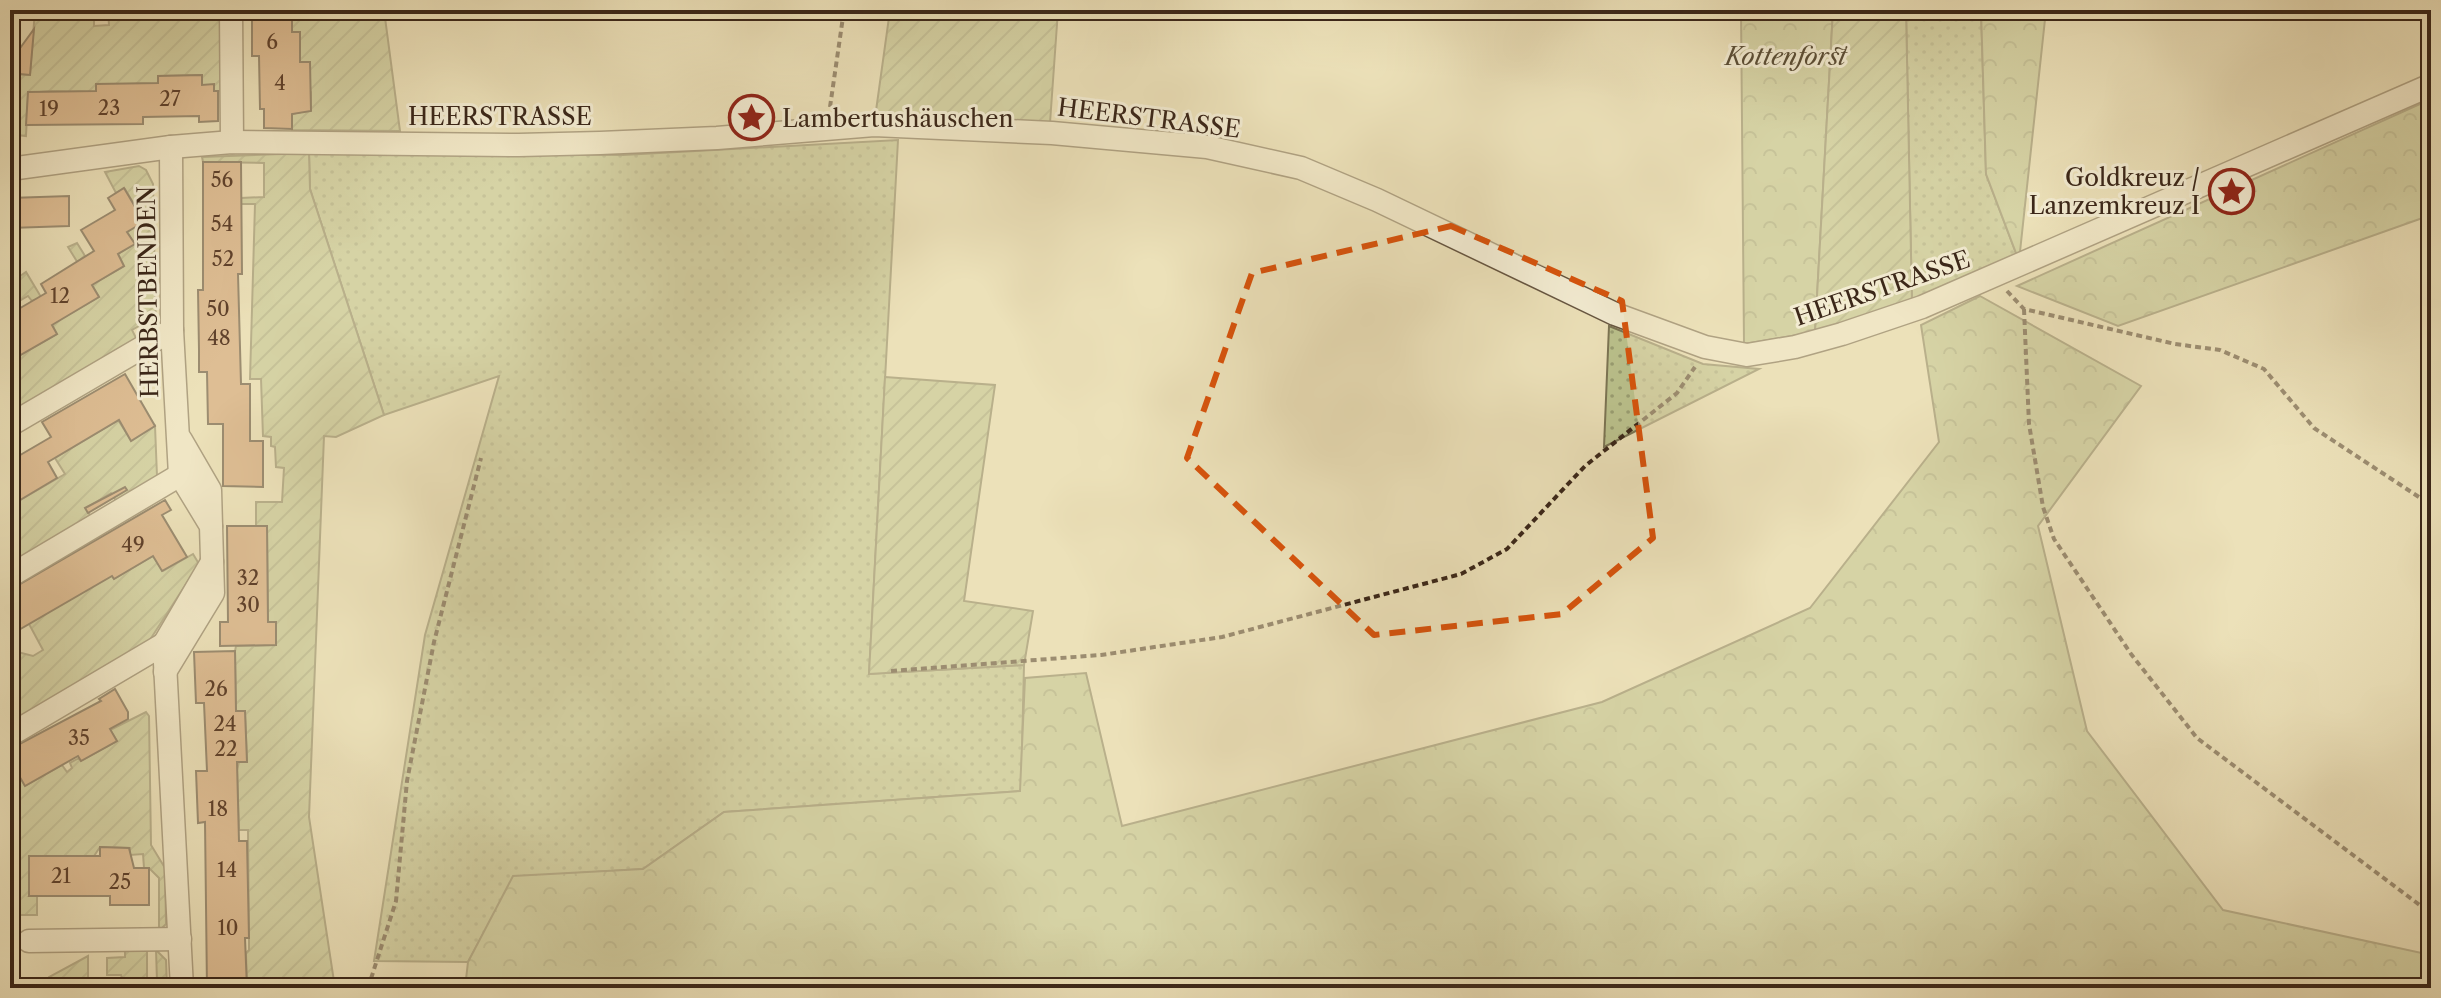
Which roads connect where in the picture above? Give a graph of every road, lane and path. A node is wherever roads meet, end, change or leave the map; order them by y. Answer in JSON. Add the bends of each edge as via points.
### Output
{"nodes":[{"id":1,"x":231,"y":10,"type":"edge"},
{"id":2,"x":844,"y":10,"type":"edge"},
{"id":3,"x":2431,"y":85,"type":"edge"},
{"id":4,"x":826,"y":129,"type":"junction"},
{"id":5,"x":232,"y":142,"type":"junction"},
{"id":6,"x":171,"y":147,"type":"junction"},
{"id":7,"x":10,"y":169,"type":"edge"},
{"id":8,"x":2000,"y":274,"type":"junction"},
{"id":9,"x":2024,"y":309,"type":"junction"},
{"id":10,"x":172,"y":330,"type":"junction"},
{"id":11,"x":1705,"y":347,"type":"junction"},
{"id":12,"x":10,"y":425,"type":"edge"},
{"id":13,"x":178,"y":436,"type":"junction"},
{"id":14,"x":481,"y":458,"type":"dead end"},
{"id":15,"x":180,"y":475,"type":"junction"},
{"id":16,"x":2431,"y":505,"type":"edge"},
{"id":17,"x":211,"y":526,"type":"junction"},
{"id":18,"x":212,"y":562,"type":"junction"},
{"id":19,"x":10,"y":576,"type":"edge"},
{"id":20,"x":164,"y":644,"type":"junction"},
{"id":21,"x":891,"y":671,"type":"dead end"},
{"id":22,"x":165,"y":672,"type":"junction"},
{"id":23,"x":10,"y":735,"type":"edge"},
{"id":24,"x":2421,"y":906,"type":"dead end"},
{"id":25,"x":180,"y":939,"type":"junction"},
{"id":26,"x":29,"y":941,"type":"dead end"},
{"id":27,"x":182,"y":988,"type":"edge"},
{"id":28,"x":368,"y":988,"type":"edge"}],
"edges":[{"from":1,"to":5,"type":"street"},
{"from":2,"to":4,"type":"path"},
{"from":3,"to":8,"type":"street","name":"HEERSTRASSE"},
{"from":4,"to":5,"type":"street","name":"HEERSTRASSE","via":[[532,145]]},
{"from":4,"to":11,"type":"street","name":"HEERSTRASSE","via":[[874,125],[1052,133],[1207,147],[1301,168],[1615,314]]},
{"from":5,"to":6,"type":"street","name":"HEERSTRASSE"},
{"from":6,"to":7,"type":"street","name":"HEERSTRASSE"},
{"from":6,"to":10,"type":"street","name":"HERBSTBENDEN"},
{"from":8,"to":9,"type":"path","via":[[2009,295]]},
{"from":8,"to":11,"type":"street","name":"HEERSTRASSE","via":[[1922,307],[1795,347],[1747,355]]},
{"from":9,"to":16,"type":"path","via":[[2220,350],[2264,369],[2314,428]]},
{"from":9,"to":24,"type":"path","via":[[2029,424],[2054,539],[2131,654],[2197,738]]},
{"from":10,"to":12,"type":"street"},
{"from":10,"to":13,"type":"street","name":"HERBSTBENDEN"},
{"from":11,"to":21,"type":"path","via":[[1677,393],[1585,466],[1507,549],[1461,574],[1222,637],[1101,655]]},
{"from":13,"to":15,"type":"street","name":"HERBSTBENDEN"},
{"from":13,"to":17,"type":"street","name":"HERBSTBENDEN","via":[[210,490]]},
{"from":14,"to":28,"type":"path","via":[[434,642],[407,781],[396,901]]},
{"from":15,"to":17,"type":"street","name":"HERBSTBENDEN"},
{"from":15,"to":19,"type":"street"},
{"from":17,"to":18,"type":"street","name":"HERBSTBENDEN"},
{"from":18,"to":20,"type":"street"},
{"from":18,"to":22,"type":"street","name":"HERBSTBENDEN","via":[[213,593]]},
{"from":20,"to":22,"type":"street"},
{"from":20,"to":23,"type":"street"},
{"from":22,"to":25,"type":"street"},
{"from":25,"to":26,"type":"street"},
{"from":25,"to":27,"type":"street"}]}
